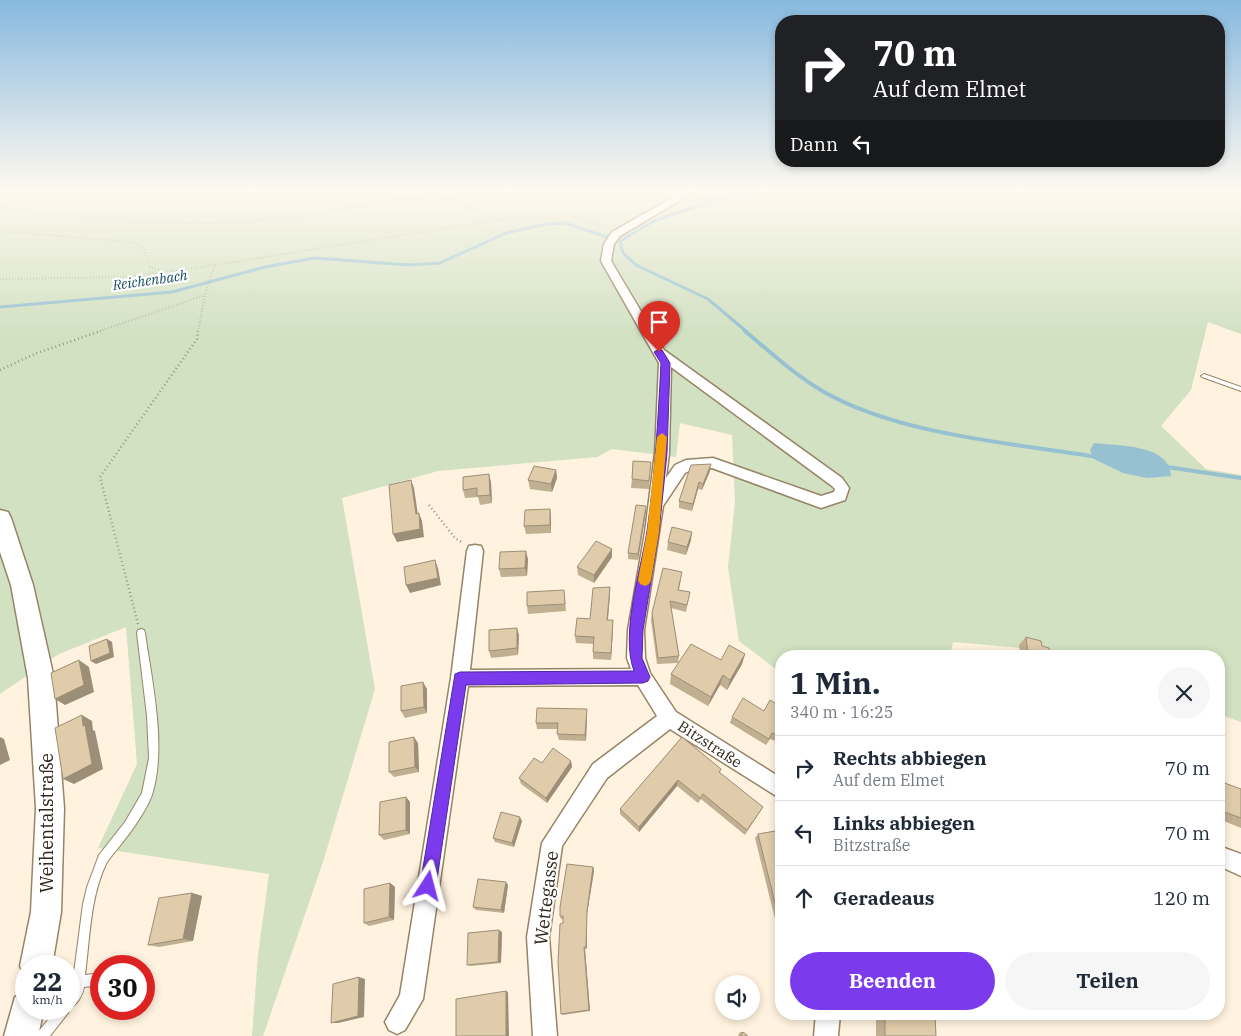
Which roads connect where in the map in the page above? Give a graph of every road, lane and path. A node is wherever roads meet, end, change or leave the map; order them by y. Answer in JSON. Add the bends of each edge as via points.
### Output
{"nodes":[{"id":1,"x":77,"y":237,"type":"edge"},
{"id":2,"x":388,"y":237,"type":"edge"},
{"id":3,"x":614,"y":237,"type":"edge"},
{"id":4,"x":215,"y":265,"type":"junction"},
{"id":5,"x":161,"y":270,"type":"junction"},
{"id":6,"x":0,"y":279,"type":"edge"},
{"id":7,"x":205,"y":295,"type":"junction"},
{"id":8,"x":659,"y":352,"type":"junction"},
{"id":9,"x":0,"y":370,"type":"edge"},
{"id":10,"x":1204,"y":376,"type":"dead end"},
{"id":11,"x":1241,"y":389,"type":"edge"},
{"id":12,"x":429,"y":505,"type":"dead end"},
{"id":13,"x":656,"y":506,"type":"junction"},
{"id":14,"x":0,"y":518,"type":"edge"},
{"id":15,"x":475,"y":551,"type":"joint"},
{"id":16,"x":141,"y":634,"type":"joint"},
{"id":17,"x":643,"y":677,"type":"junction"},
{"id":18,"x":460,"y":678,"type":"junction"},
{"id":19,"x":669,"y":718,"type":"junction"},
{"id":20,"x":775,"y":785,"type":"edge"},
{"id":21,"x":1225,"y":858,"type":"edge"},
{"id":22,"x":1241,"y":865,"type":"edge"},
{"id":23,"x":38,"y":955,"type":"edge"},
{"id":24,"x":80,"y":973,"type":"edge"},
{"id":25,"x":25,"y":1020,"type":"edge"},
{"id":26,"x":55,"y":1020,"type":"edge"},
{"id":27,"x":827,"y":1020,"type":"edge"},
{"id":28,"x":397,"y":1022,"type":"dead end"},
{"id":29,"x":21,"y":1036,"type":"edge"},
{"id":30,"x":42,"y":1036,"type":"edge"},
{"id":31,"x":545,"y":1036,"type":"edge"},
{"id":32,"x":826,"y":1036,"type":"edge"}],
"edges":[{"from":1,"to":5,"type":"path","via":[[133,242],[144,248],[150,267]]},
{"from":2,"to":4,"type":"path"},
{"from":3,"to":8,"type":"street","via":[[609,244],[606,261]]},
{"from":4,"to":5,"type":"path"},
{"from":4,"to":7,"type":"path"},
{"from":5,"to":6,"type":"path","via":[[125,277]]},
{"from":7,"to":9,"type":"path"},
{"from":7,"to":16,"type":"path","via":[[197,339],[100,477]]},
{"from":8,"to":13,"type":"street","name":"Bitzstraße","via":[[665,363],[662,453]]},
{"from":8,"to":13,"type":"street","via":[[842,488],[840,496],[821,502],[713,463],[691,464],[680,469]]},
{"from":10,"to":11,"type":"lane"},
{"from":12,"to":15,"type":"path","via":[[455,538]]},
{"from":13,"to":17,"type":"street","name":"Bitzstraße","via":[[636,630],[636,658]]},
{"from":14,"to":23,"type":"street","name":"Weihentalstraße","via":[[22,585],[41,678],[50,808],[46,912]]},
{"from":15,"to":18,"type":"street"},
{"from":16,"to":24,"type":"lane","via":[[154,758],[147,794],[129,826],[103,859],[92,887]]},
{"from":17,"to":18,"type":"street"},
{"from":17,"to":19,"type":"street","name":"Bitzstraße"},
{"from":18,"to":28,"type":"street","via":[[411,999]]},
{"from":19,"to":20,"type":"street","name":"Bitzstraße"},
{"from":19,"to":31,"type":"street","name":"Wettegasse","via":[[600,771],[552,842],[538,937]]},
{"from":21,"to":22,"type":"street"},
{"from":25,"to":29,"type":"street"},
{"from":26,"to":30,"type":"lane"},
{"from":27,"to":32,"type":"street"}]}
